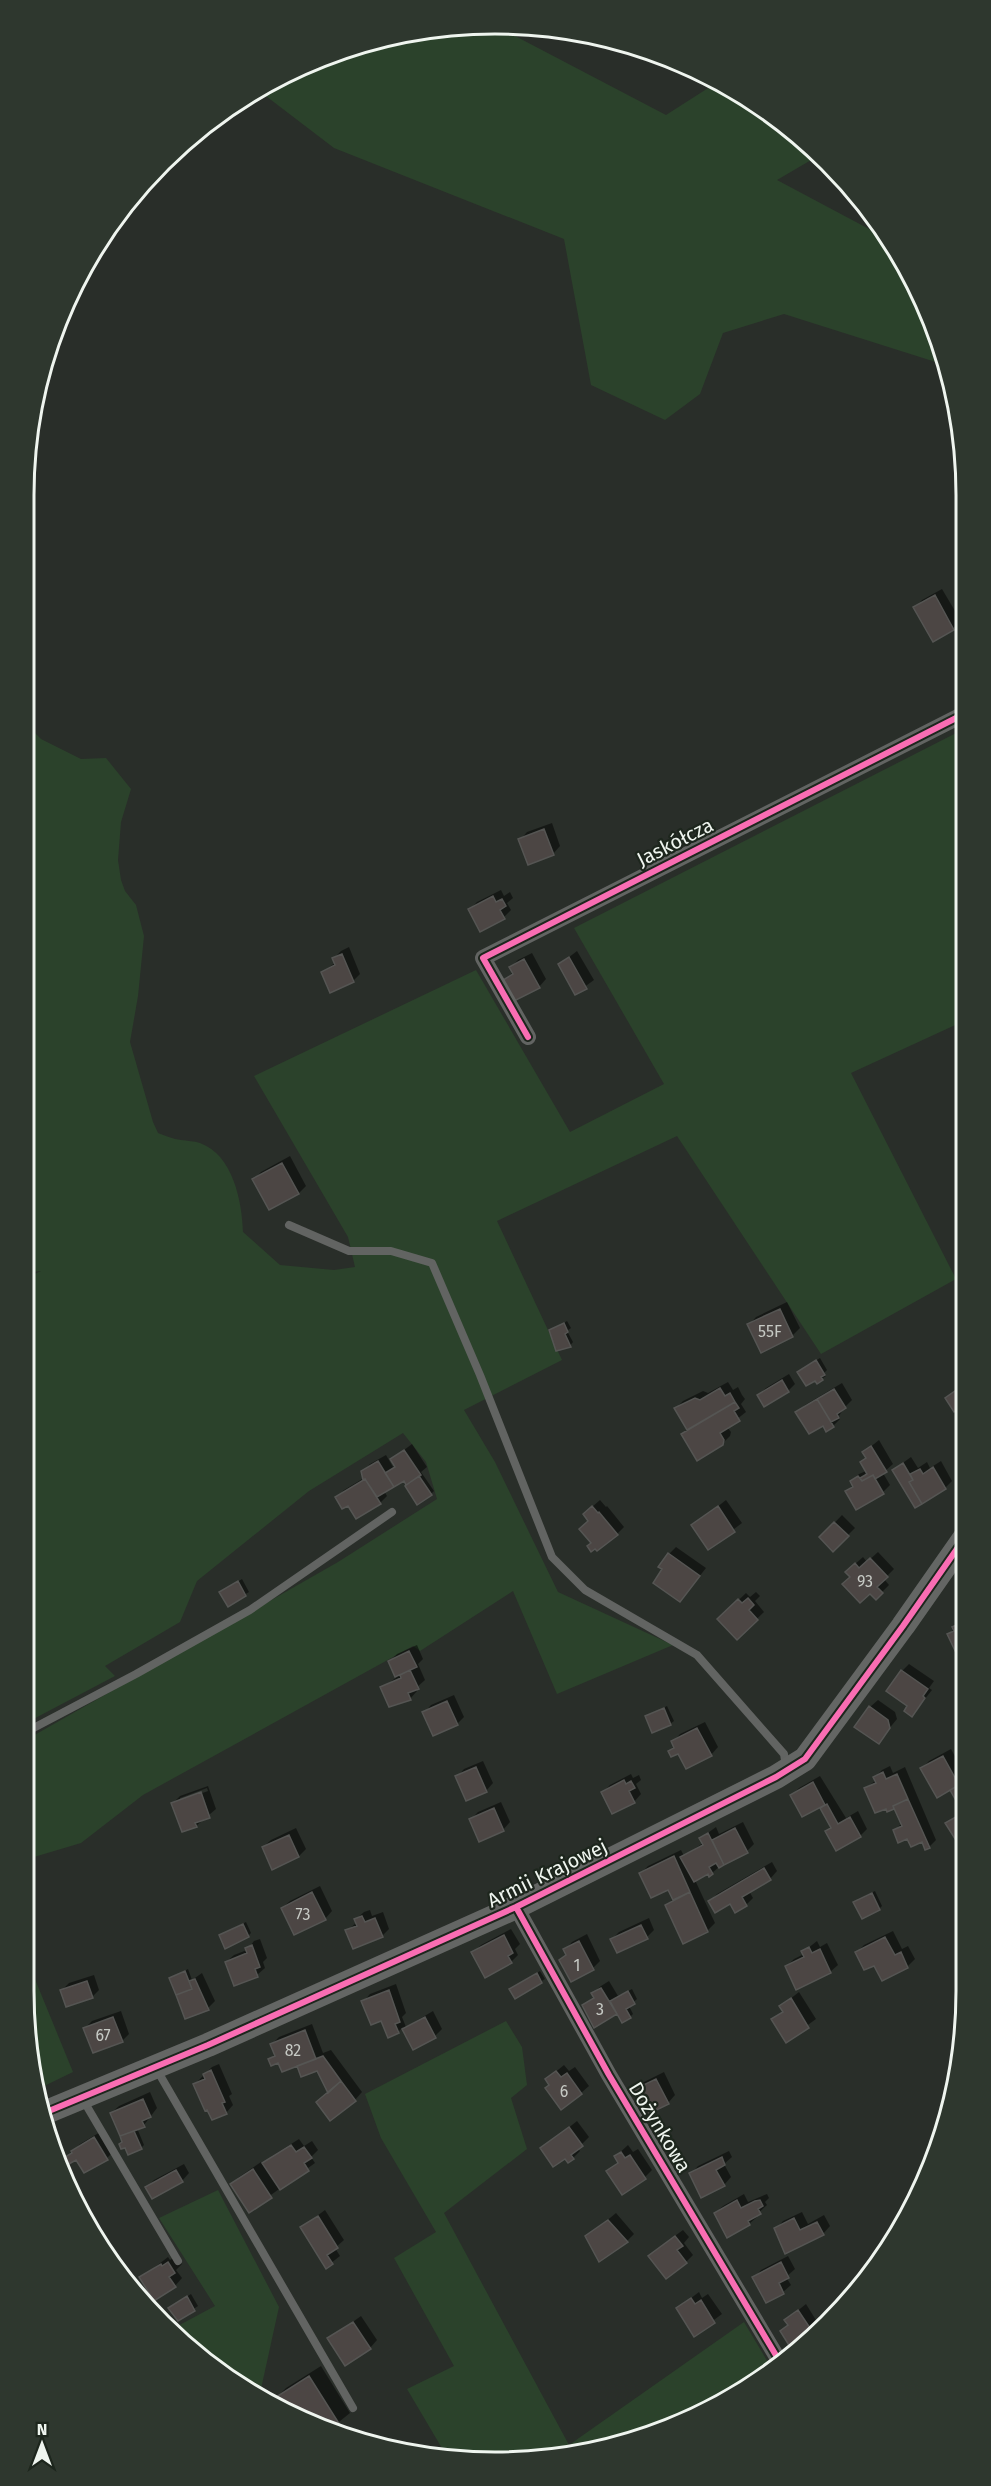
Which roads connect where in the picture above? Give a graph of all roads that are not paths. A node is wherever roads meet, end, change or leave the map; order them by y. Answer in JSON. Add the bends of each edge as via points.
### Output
{"nodes":[{"id":1,"x":956,"y":718,"type":"edge"},
{"id":2,"x":528,"y":1037,"type":"dead end"},
{"id":3,"x":289,"y":1225,"type":"dead end"},
{"id":4,"x":392,"y":1512,"type":"dead end"},
{"id":5,"x":956,"y":1550,"type":"edge"},
{"id":6,"x":34,"y":1727,"type":"edge"},
{"id":7,"x":786,"y":1771,"type":"junction"},
{"id":8,"x":516,"y":1907,"type":"junction"},
{"id":9,"x":155,"y":2067,"type":"junction"},
{"id":10,"x":81,"y":2098,"type":"junction"},
{"id":11,"x":50,"y":2111,"type":"edge"},
{"id":12,"x":178,"y":2261,"type":"dead end"},
{"id":13,"x":776,"y":2356,"type":"edge"},
{"id":14,"x":353,"y":2409,"type":"dead end"}],
"edges":[{"from":1,"to":2,"type":"street","name":"Jaskółcza","via":[[483,958]]},
{"from":3,"to":7,"type":"lane","via":[[349,1251],[391,1251],[432,1263],[552,1557],[585,1590],[697,1654],[784,1754]]},
{"from":4,"to":6,"type":"lane","via":[[250,1610]]},
{"from":5,"to":7,"type":"street","name":"Armii Krajowej","via":[[805,1759]]},
{"from":7,"to":8,"type":"street","name":"Armii Krajowej"},
{"from":8,"to":9,"type":"street","name":"Armii Krajowej"},
{"from":8,"to":13,"type":"street","name":"Dożynkowa","via":[[609,2075]]},
{"from":9,"to":10,"type":"street","name":"Armii Krajowej"},
{"from":9,"to":14,"type":"lane"},
{"from":10,"to":11,"type":"street","name":"Armii Krajowej"},
{"from":10,"to":12,"type":"lane"}]}
